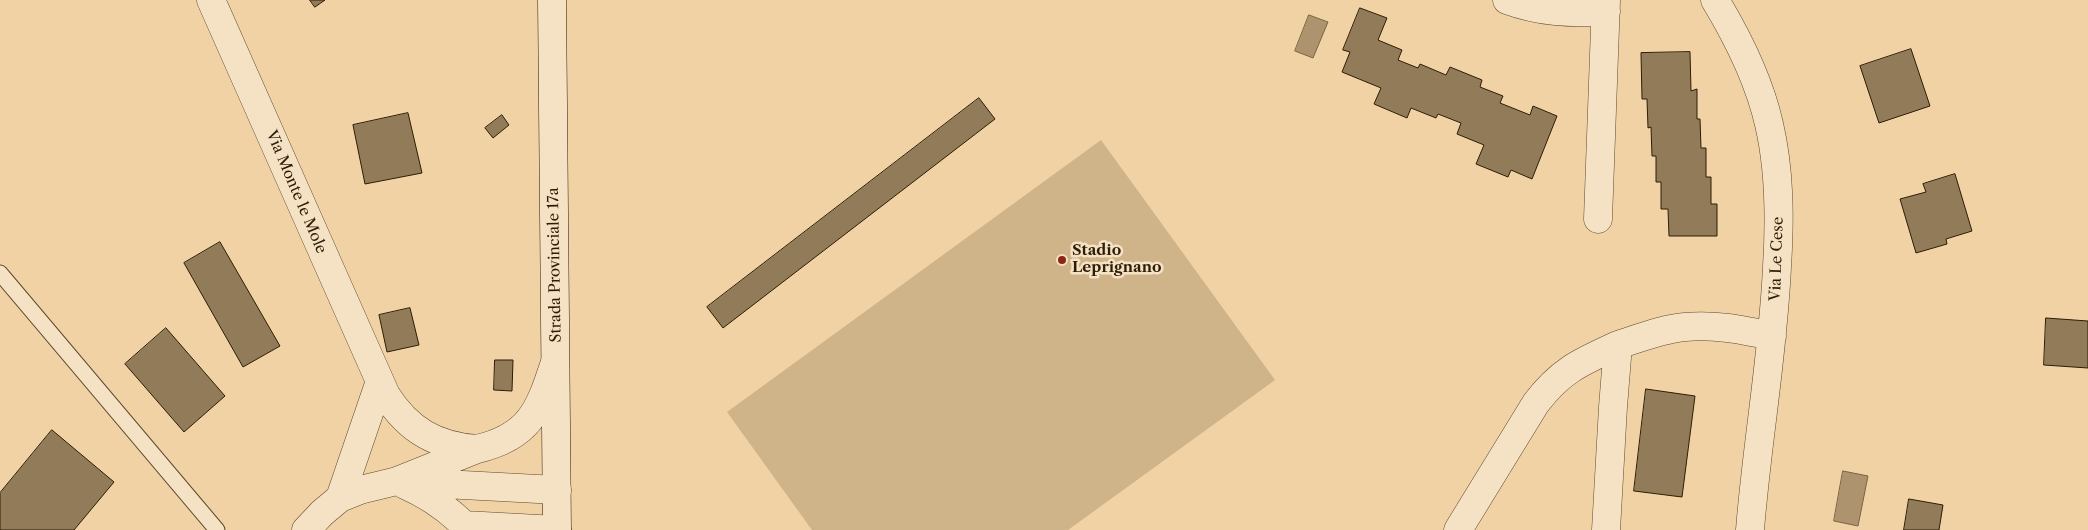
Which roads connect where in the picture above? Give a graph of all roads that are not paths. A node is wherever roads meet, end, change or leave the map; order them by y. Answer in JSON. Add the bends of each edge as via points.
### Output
{"nodes":[{"id":1,"x":211,"y":0,"type":"edge"},
{"id":2,"x":552,"y":0,"type":"edge"},
{"id":3,"x":1507,"y":0,"type":"edge"},
{"id":4,"x":1714,"y":0,"type":"edge"},
{"id":5,"x":1606,"y":6,"type":"edge"},
{"id":6,"x":1598,"y":219,"type":"dead end"},
{"id":7,"x":0,"y":273,"type":"edge"},
{"id":8,"x":1772,"y":336,"type":"junction"},
{"id":9,"x":1618,"y":346,"type":"junction"},
{"id":10,"x":556,"y":359,"type":"junction"},
{"id":11,"x":380,"y":384,"type":"junction"},
{"id":12,"x":477,"y":449,"type":"junction"},
{"id":13,"x":397,"y":481,"type":"junction"},
{"id":14,"x":557,"y":490,"type":"junction"},
{"id":15,"x":340,"y":498,"type":"junction"},
{"id":16,"x":466,"y":528,"type":"edge"},
{"id":17,"x":218,"y":530,"type":"edge"},
{"id":18,"x":306,"y":530,"type":"edge"},
{"id":19,"x":557,"y":530,"type":"edge"},
{"id":20,"x":1458,"y":530,"type":"edge"},
{"id":21,"x":1606,"y":530,"type":"edge"},
{"id":22,"x":1750,"y":530,"type":"edge"}],
"edges":[{"from":1,"to":11,"type":"street","name":"Via Monte le Mole"},
{"from":2,"to":10,"type":"street","name":"Strada Provinciale 17a"},
{"from":3,"to":5,"type":"street","via":[[1556,12],[1578,13]]},
{"from":4,"to":8,"type":"street","name":"Via Le Cese","via":[[1735,34],[1769,122],[1779,214]]},
{"from":5,"to":6,"type":"street"},
{"from":7,"to":17,"type":"lane"},
{"from":8,"to":9,"type":"street","via":[[1728,327],[1684,326]]},
{"from":8,"to":22,"type":"street","name":"Via Le Cese"},
{"from":9,"to":20,"type":"street","via":[[1577,365],[1547,388]]},
{"from":9,"to":21,"type":"street"},
{"from":10,"to":12,"type":"street","via":[[536,412],[503,441]]},
{"from":10,"to":14,"type":"street","name":"Strada Provinciale 17a"},
{"from":11,"to":12,"type":"street","name":"Via Monte le Mole","via":[[408,424],[432,439]]},
{"from":11,"to":15,"type":"street"},
{"from":12,"to":13,"type":"street"},
{"from":13,"to":14,"type":"street"},
{"from":13,"to":15,"type":"street"},
{"from":13,"to":16,"type":"street","via":[[426,494]]},
{"from":14,"to":19,"type":"street","name":"Strada Provinciale 17a"},
{"from":15,"to":18,"type":"street"},
{"from":16,"to":19,"type":"street"}]}
